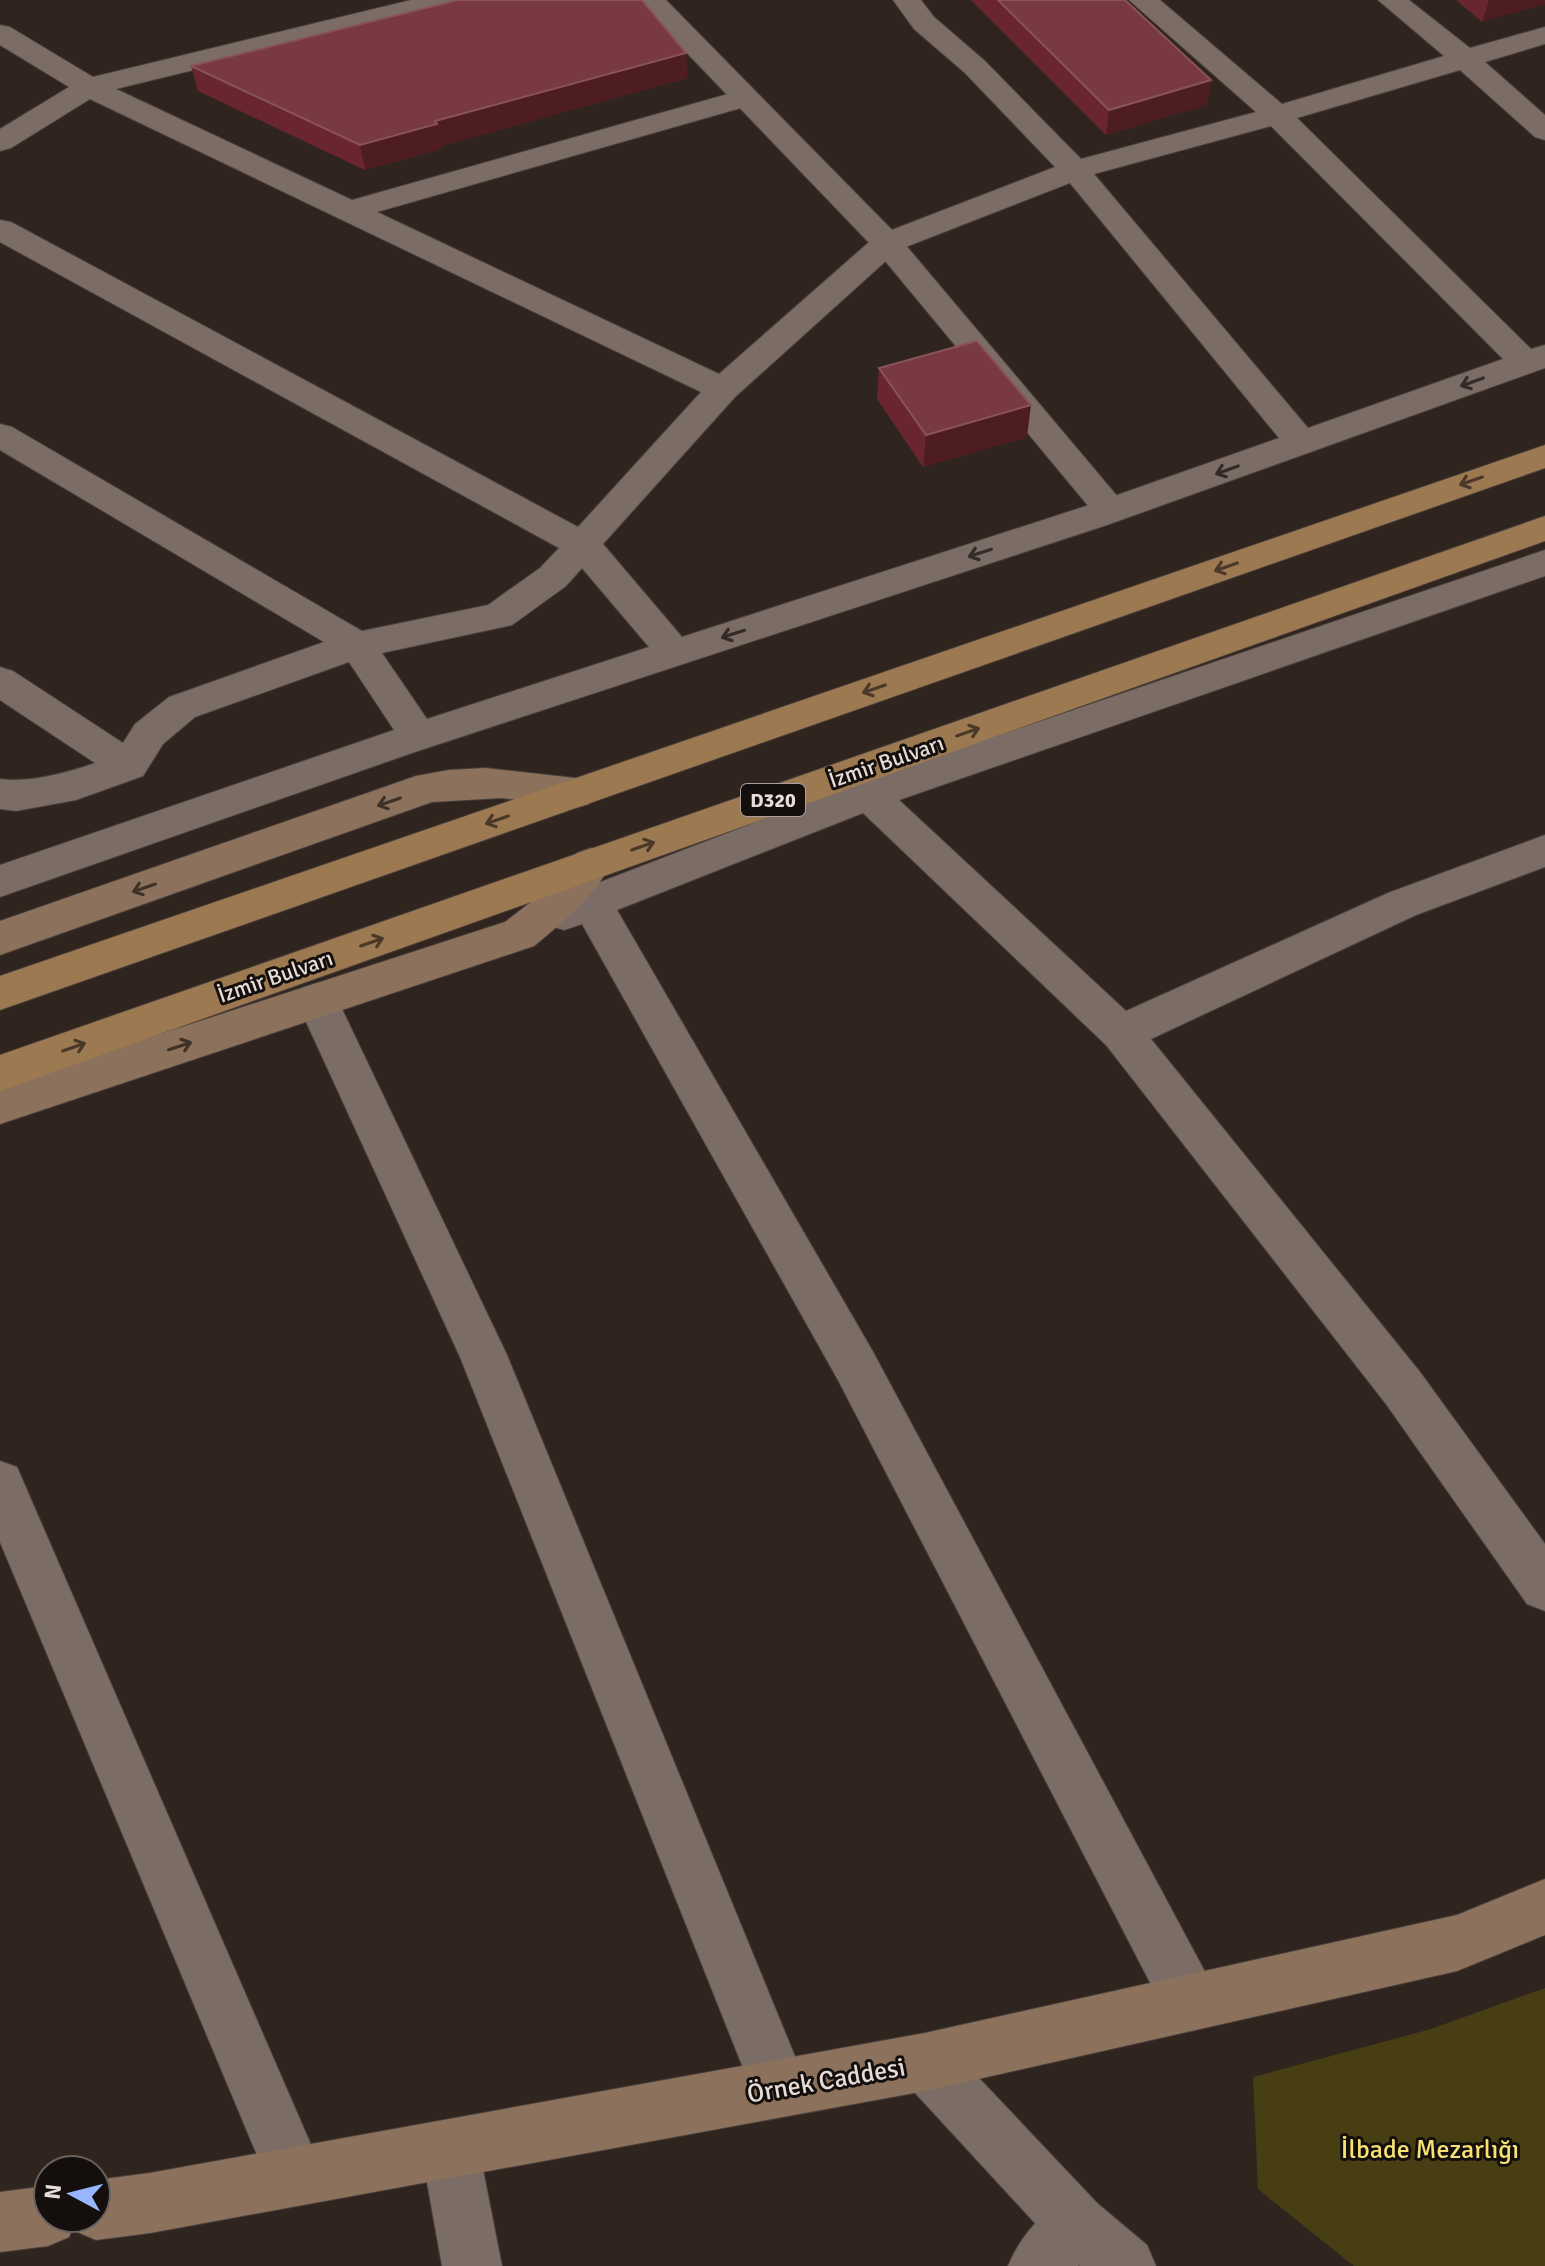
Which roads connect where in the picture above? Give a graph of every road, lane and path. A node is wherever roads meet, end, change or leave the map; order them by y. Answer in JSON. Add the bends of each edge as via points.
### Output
{"nodes":[{"id":1,"x":445,"y":0,"type":"edge"},
{"id":2,"x":650,"y":0,"type":"edge"},
{"id":3,"x":907,"y":0,"type":"edge"},
{"id":4,"x":1143,"y":0,"type":"edge"},
{"id":5,"x":1392,"y":0,"type":"edge"},
{"id":6,"x":0,"y":33,"type":"edge"},
{"id":7,"x":1545,"y":35,"type":"edge"},
{"id":8,"x":1465,"y":59,"type":"junction"},
{"id":9,"x":89,"y":87,"type":"junction"},
{"id":10,"x":745,"y":98,"type":"junction"},
{"id":11,"x":1277,"y":115,"type":"junction"},
{"id":12,"x":1545,"y":131,"type":"edge"},
{"id":13,"x":0,"y":142,"type":"edge"},
{"id":14,"x":1075,"y":170,"type":"junction"},
{"id":15,"x":348,"y":211,"type":"junction"},
{"id":16,"x":0,"y":229,"type":"edge"},
{"id":17,"x":887,"y":243,"type":"junction"},
{"id":18,"x":1535,"y":360,"type":"edge"},
{"id":19,"x":723,"y":389,"type":"junction"},
{"id":20,"x":0,"y":435,"type":"edge"},
{"id":21,"x":1302,"y":443,"type":"junction"},
{"id":22,"x":1545,"y":456,"type":"edge"},
{"id":23,"x":1111,"y":511,"type":"junction"},
{"id":24,"x":1545,"y":528,"type":"edge"},
{"id":25,"x":584,"y":546,"type":"junction"},
{"id":26,"x":1545,"y":563,"type":"edge"},
{"id":27,"x":1507,"y":576,"type":"junction"},
{"id":28,"x":1545,"y":595,"type":"edge"},
{"id":29,"x":357,"y":645,"type":"junction"},
{"id":30,"x":675,"y":653,"type":"junction"},
{"id":31,"x":0,"y":681,"type":"edge"},
{"id":32,"x":418,"y":736,"type":"junction"},
{"id":33,"x":129,"y":766,"type":"junction"},
{"id":34,"x":575,"y":793,"type":"junction"},
{"id":35,"x":0,"y":794,"type":"edge"},
{"id":36,"x":869,"y":795,"type":"junction"},
{"id":37,"x":1545,"y":851,"type":"edge"},
{"id":38,"x":0,"y":881,"type":"edge"},
{"id":39,"x":591,"y":883,"type":"junction"},
{"id":40,"x":0,"y":938,"type":"edge"},
{"id":41,"x":0,"y":993,"type":"edge"},
{"id":42,"x":317,"y":1000,"type":"junction"},
{"id":43,"x":1121,"y":1033,"type":"junction"},
{"id":44,"x":0,"y":1073,"type":"edge"},
{"id":45,"x":0,"y":1105,"type":"edge"},
{"id":46,"x":0,"y":1484,"type":"edge"},
{"id":47,"x":1545,"y":1586,"type":"edge"},
{"id":48,"x":1545,"y":1907,"type":"edge"},
{"id":49,"x":1191,"y":2003,"type":"junction"},
{"id":50,"x":925,"y":2062,"type":"junction"},
{"id":51,"x":779,"y":2088,"type":"junction"},
{"id":52,"x":450,"y":2149,"type":"junction"},
{"id":53,"x":296,"y":2177,"type":"junction"},
{"id":54,"x":112,"y":2207,"type":"edge"},
{"id":55,"x":32,"y":2218,"type":"edge"},
{"id":56,"x":0,"y":2222,"type":"edge"},
{"id":57,"x":1076,"y":2224,"type":"junction"},
{"id":58,"x":472,"y":2266,"type":"edge"},
{"id":59,"x":1038,"y":2266,"type":"edge"},
{"id":60,"x":1126,"y":2266,"type":"edge"}],
"edges":[{"from":1,"to":9,"type":"street"},
{"from":2,"to":10,"type":"street"},
{"from":3,"to":14,"type":"street","via":[[924,23],[975,67]]},
{"from":4,"to":11,"type":"street"},
{"from":5,"to":8,"type":"street"},
{"from":6,"to":9,"type":"street"},
{"from":7,"to":8,"type":"street"},
{"from":8,"to":11,"type":"street"},
{"from":8,"to":12,"type":"street"},
{"from":9,"to":13,"type":"street"},
{"from":9,"to":15,"type":"street"},
{"from":10,"to":15,"type":"street"},
{"from":10,"to":17,"type":"street"},
{"from":11,"to":14,"type":"street"},
{"from":11,"to":18,"type":"street"},
{"from":14,"to":17,"type":"street"},
{"from":14,"to":21,"type":"street"},
{"from":15,"to":19,"type":"street"},
{"from":16,"to":25,"type":"street"},
{"from":17,"to":19,"type":"street"},
{"from":17,"to":23,"type":"street"},
{"from":18,"to":21,"type":"street","one_way":true},
{"from":19,"to":25,"type":"street"},
{"from":20,"to":29,"type":"street"},
{"from":21,"to":23,"type":"street","one_way":true},
{"from":22,"to":34,"type":"main road","one_way":true},
{"from":23,"to":30,"type":"street","one_way":true},
{"from":39,"to":24,"type":"main road","name":"İzmir Bulvarı","number":"D320","one_way":true},
{"from":25,"to":29,"type":"street","via":[[553,577],[499,616]]},
{"from":25,"to":30,"type":"street"},
{"from":26,"to":27,"type":"street"},
{"from":27,"to":28,"type":"street"},
{"from":27,"to":36,"type":"street"},
{"from":29,"to":32,"type":"street"},
{"from":29,"to":33,"type":"street","via":[[182,707],[149,734]]},
{"from":30,"to":32,"type":"street"},
{"from":31,"to":33,"type":"street"},
{"from":32,"to":38,"type":"street"},
{"from":33,"to":35,"type":"street","via":[[76,785]]},
{"from":34,"to":40,"type":"main road","one_way":true,"via":[[498,782],[430,787]]},
{"from":34,"to":41,"type":"main road","one_way":true},
{"from":36,"to":39,"type":"street"},
{"from":36,"to":43,"type":"street"},
{"from":37,"to":43,"type":"street","via":[[1402,904]]},
{"from":39,"to":42,"type":"main road","via":[[519,934]]},
{"from":44,"to":39,"type":"main road","name":"İzmir Bulvarı","number":"D320","one_way":true},
{"from":39,"to":49,"type":"street","via":[[855,1365]]},
{"from":45,"to":42,"type":"main road","one_way":true},
{"from":42,"to":51,"type":"street","via":[[483,1355]]},
{"from":43,"to":47,"type":"street","via":[[1403,1388]]},
{"from":46,"to":53,"type":"street"},
{"from":48,"to":49,"type":"main road","name":"Örnek Caddesi","via":[[1457,1943]]},
{"from":49,"to":50,"type":"main road","name":"Örnek Caddesi"},
{"from":50,"to":51,"type":"main road","name":"Örnek Caddesi"},
{"from":50,"to":57,"type":"street"},
{"from":51,"to":52,"type":"main road","name":"Örnek Caddesi"},
{"from":52,"to":53,"type":"main road","name":"Örnek Caddesi"},
{"from":52,"to":58,"type":"street"},
{"from":53,"to":54,"type":"main road","name":"Örnek Caddesi"},
{"from":55,"to":56,"type":"main road"},
{"from":57,"to":59,"type":"street"},
{"from":57,"to":60,"type":"street"}]}
